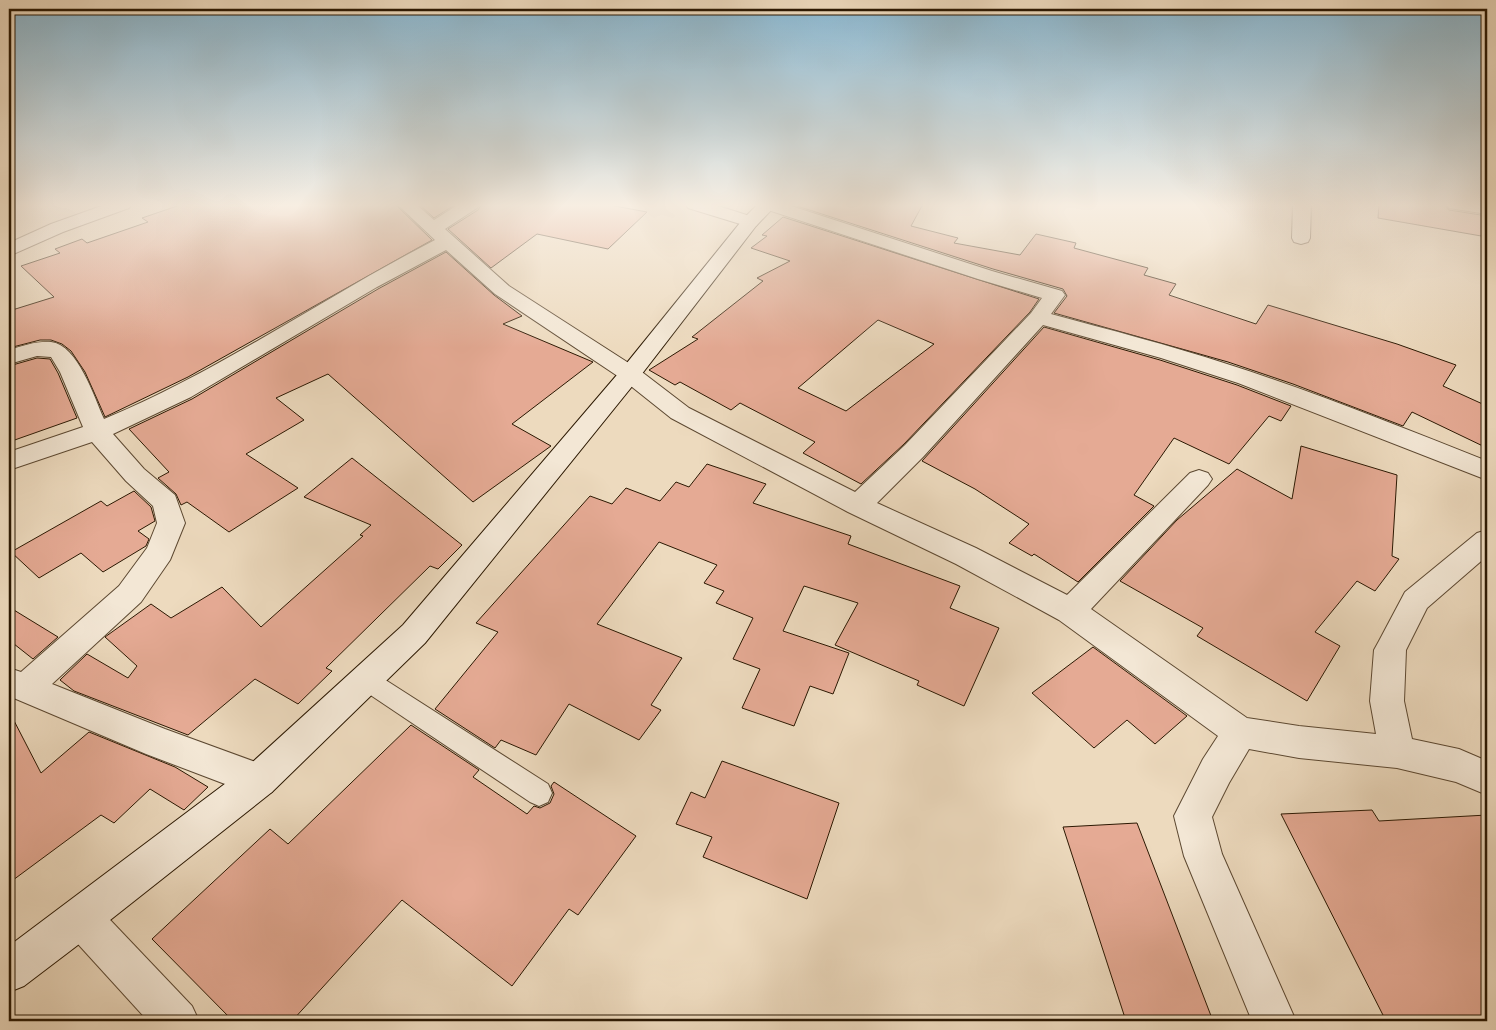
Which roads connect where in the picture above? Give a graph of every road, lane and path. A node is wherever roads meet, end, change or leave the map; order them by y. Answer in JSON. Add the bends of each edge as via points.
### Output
{"nodes":[{"id":1,"x":417,"y":252,"type":"edge"},
{"id":2,"x":459,"y":252,"type":"edge"},
{"id":3,"x":728,"y":252,"type":"edge"},
{"id":4,"x":906,"y":252,"type":"edge"},
{"id":5,"x":1038,"y":317,"type":"junction"},
{"id":6,"x":9,"y":357,"type":"edge"},
{"id":7,"x":630,"y":374,"type":"junction"},
{"id":8,"x":97,"y":432,"type":"junction"},
{"id":9,"x":9,"y":461,"type":"edge"},
{"id":10,"x":1487,"y":471,"type":"edge"},
{"id":11,"x":1199,"y":479,"type":"dead end"},
{"id":12,"x":858,"y":505,"type":"junction"},
{"id":13,"x":1487,"y":540,"type":"edge"},
{"id":14,"x":1070,"y":611,"type":"junction"},
{"id":15,"x":365,"y":679,"type":"junction"},
{"id":16,"x":17,"y":685,"type":"edge"},
{"id":17,"x":1240,"y":732,"type":"junction"},
{"id":18,"x":1397,"y":752,"type":"junction"},
{"id":19,"x":1487,"y":778,"type":"edge"},
{"id":20,"x":259,"y":780,"type":"junction"},
{"id":21,"x":539,"y":793,"type":"dead end"},
{"id":22,"x":81,"y":918,"type":"junction"},
{"id":23,"x":9,"y":971,"type":"edge"},
{"id":24,"x":177,"y":1021,"type":"edge"},
{"id":25,"x":1274,"y":1021,"type":"edge"}],
"edges":[{"from":1,"to":8,"type":"street","via":[[203,381]]},
{"from":2,"to":7,"type":"street","via":[[502,290]]},
{"from":3,"to":7,"type":"street"},
{"from":4,"to":5,"type":"street","via":[[1055,295]]},
{"from":5,"to":10,"type":"street","via":[[1245,378]]},
{"from":5,"to":12,"type":"street","via":[[914,451]]},
{"from":6,"to":8,"type":"street","via":[[35,349],[51,349],[59,353],[71,372]]},
{"from":7,"to":12,"type":"street","via":[[680,412]]},
{"from":7,"to":15,"type":"street","via":[[414,634]]},
{"from":8,"to":9,"type":"street"},
{"from":8,"to":16,"type":"street","via":[[135,475],[165,502],[172,523],[160,552],[130,594]]},
{"from":11,"to":14,"type":"street"},
{"from":12,"to":14,"type":"street","via":[[966,556]]},
{"from":13,"to":18,"type":"street","via":[[1416,600],[1390,650],[1387,701]]},
{"from":14,"to":17,"type":"street"},
{"from":15,"to":20,"type":"street"},
{"from":15,"to":21,"type":"lane"},
{"from":16,"to":20,"type":"street"},
{"from":17,"to":18,"type":"street"},
{"from":17,"to":25,"type":"street","via":[[1193,816],[1203,856]]},
{"from":18,"to":19,"type":"street","via":[[1459,766]]},
{"from":20,"to":22,"type":"street"},
{"from":22,"to":23,"type":"street"},
{"from":22,"to":24,"type":"street"}]}
